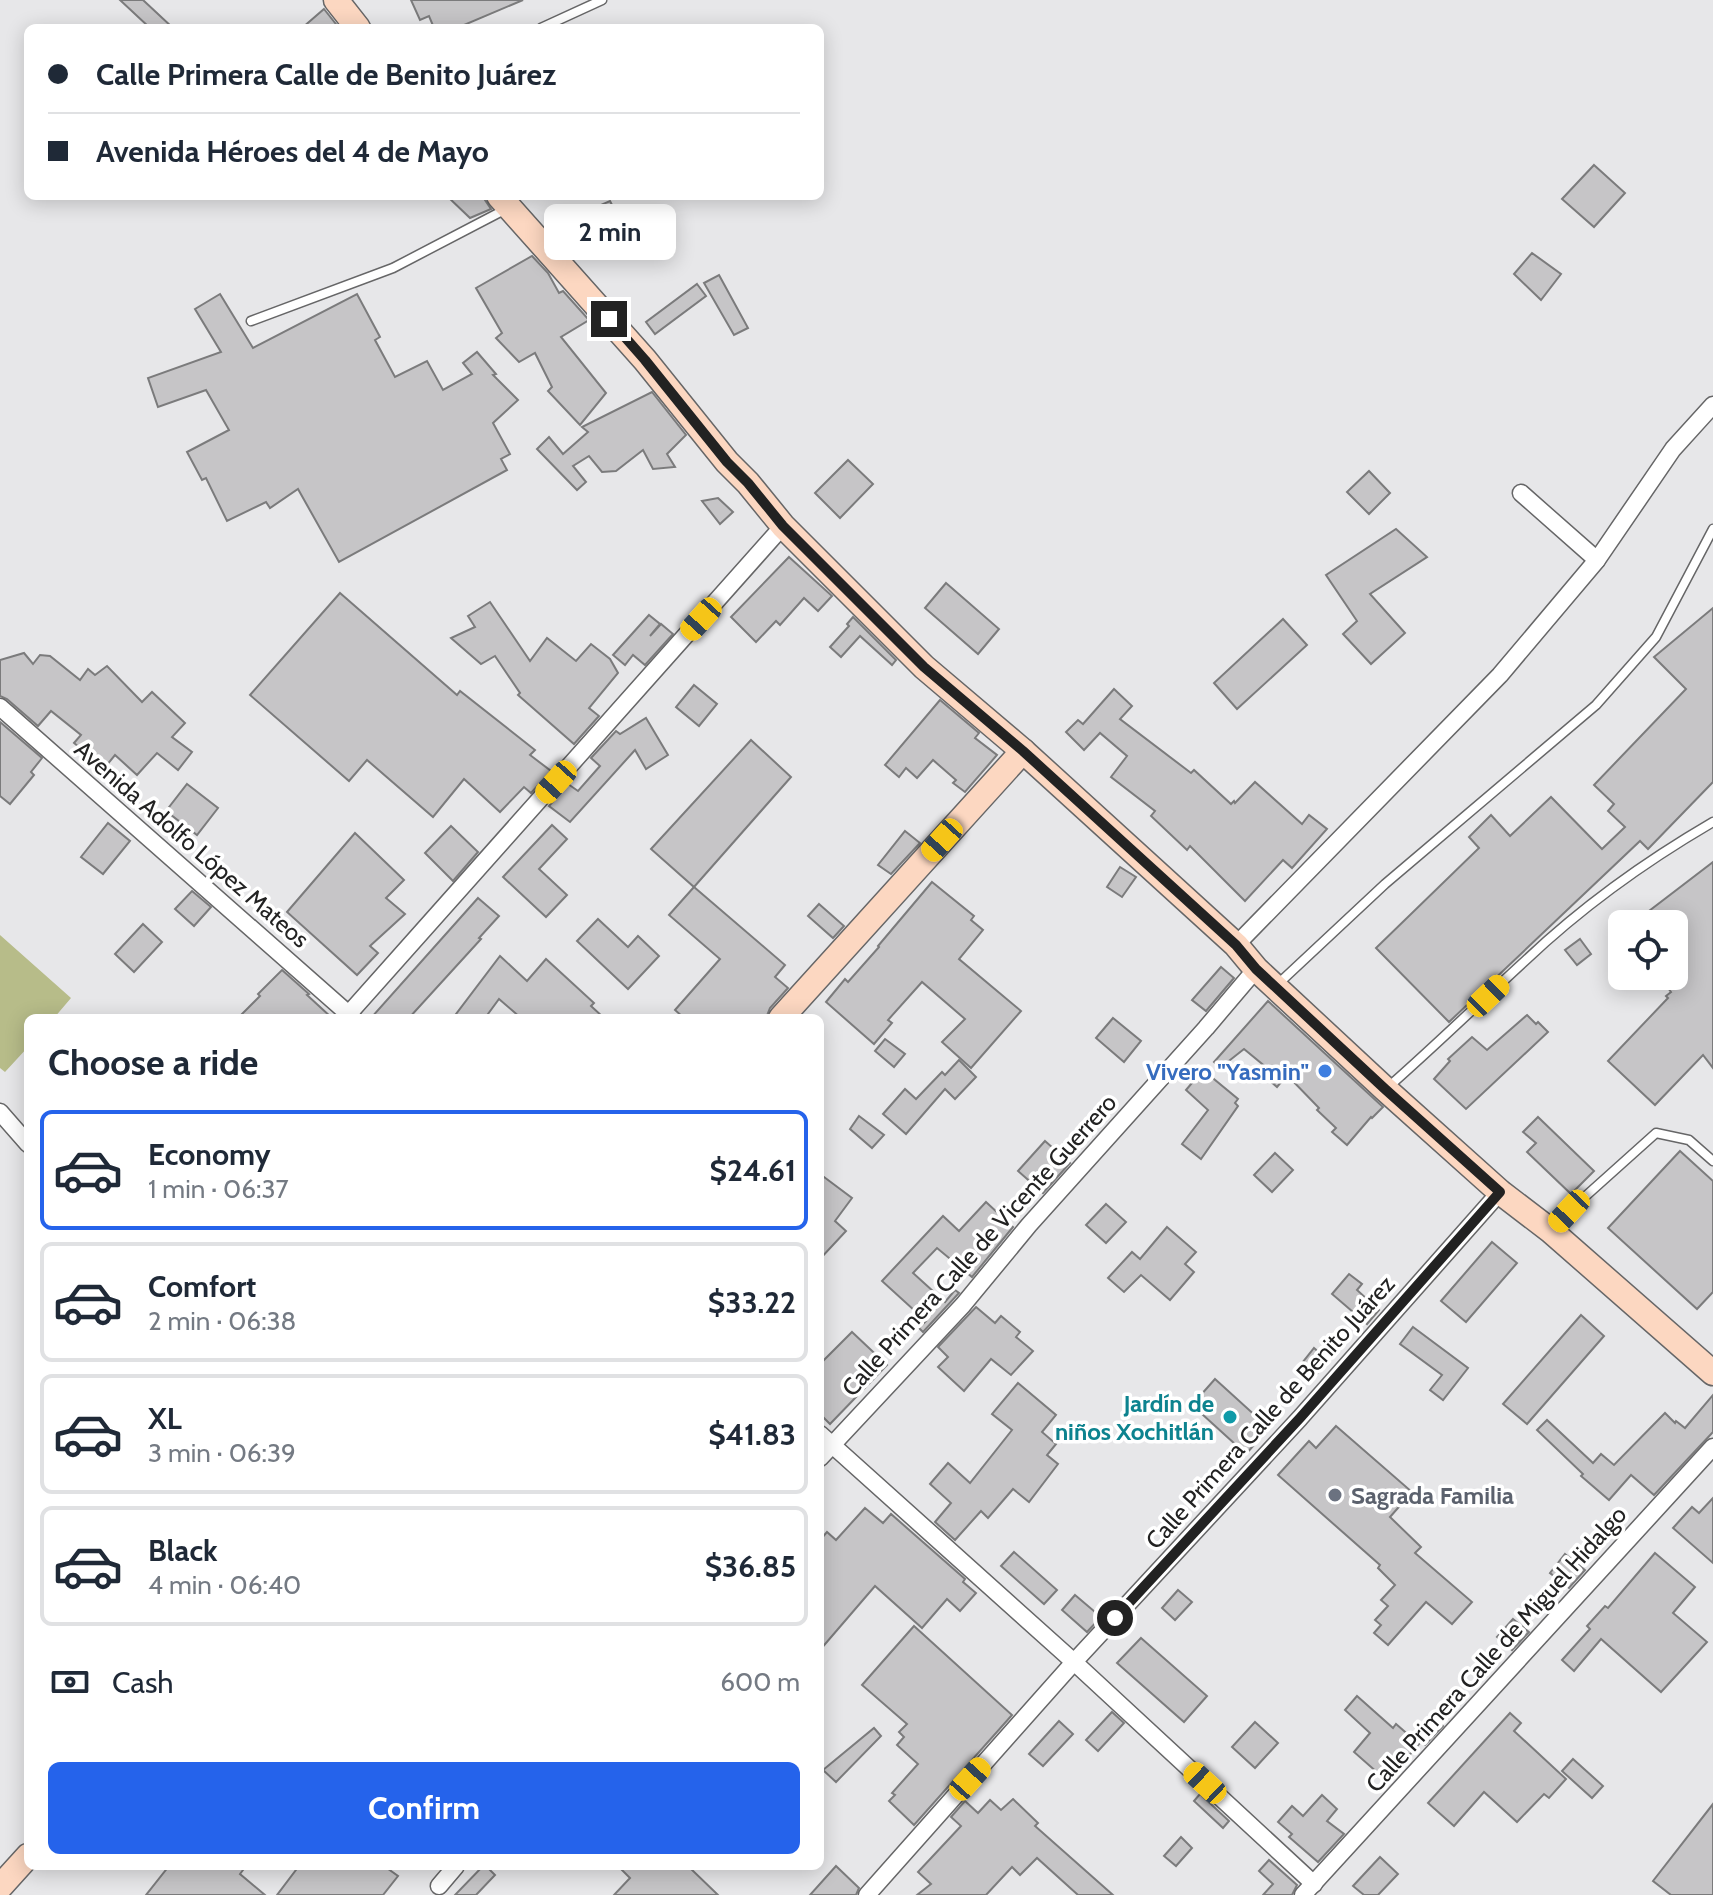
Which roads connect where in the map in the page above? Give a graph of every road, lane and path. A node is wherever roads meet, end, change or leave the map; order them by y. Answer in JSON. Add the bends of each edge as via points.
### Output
{"nodes":[{"id":1,"x":336,"y":0,"type":"edge"},
{"id":2,"x":602,"y":0,"type":"edge"},
{"id":3,"x":355,"y":24,"type":"edge"},
{"id":4,"x":550,"y":24,"type":"edge"},
{"id":5,"x":504,"y":202,"type":"edge"},
{"id":6,"x":251,"y":321,"type":"dead end"},
{"id":7,"x":1713,"y":405,"type":"edge"},
{"id":8,"x":1521,"y":493,"type":"dead end"},
{"id":9,"x":783,"y":526,"type":"junction"},
{"id":10,"x":1713,"y":529,"type":"edge"},
{"id":11,"x":1597,"y":560,"type":"junction"},
{"id":12,"x":0,"y":707,"type":"edge"},
{"id":13,"x":1023,"y":751,"type":"junction"},
{"id":14,"x":1713,"y":822,"type":"edge"},
{"id":15,"x":1236,"y":945,"type":"junction"},
{"id":16,"x":1256,"y":969,"type":"junction"},
{"id":17,"x":1276,"y":986,"type":"junction"},
{"id":18,"x":346,"y":1014,"type":"edge"},
{"id":19,"x":352,"y":1014,"type":"edge"},
{"id":20,"x":785,"y":1014,"type":"edge"},
{"id":21,"x":1385,"y":1089,"type":"junction"},
{"id":22,"x":0,"y":1112,"type":"edge"},
{"id":23,"x":24,"y":1139,"type":"edge"},
{"id":24,"x":1713,"y":1161,"type":"edge"},
{"id":25,"x":1500,"y":1192,"type":"junction"},
{"id":26,"x":1551,"y":1231,"type":"junction"},
{"id":27,"x":1713,"y":1373,"type":"edge"},
{"id":28,"x":826,"y":1440,"type":"edge"},
{"id":29,"x":1713,"y":1447,"type":"edge"},
{"id":30,"x":1074,"y":1662,"type":"junction"},
{"id":31,"x":24,"y":1860,"type":"edge"},
{"id":32,"x":453,"y":1870,"type":"edge"},
{"id":33,"x":439,"y":1886,"type":"dead end"},
{"id":34,"x":0,"y":1887,"type":"edge"},
{"id":35,"x":1308,"y":1889,"type":"edge"},
{"id":36,"x":867,"y":1895,"type":"edge"}],
"edges":[{"from":1,"to":3,"type":"main road"},
{"from":2,"to":4,"type":"lane"},
{"from":5,"to":6,"type":"lane","via":[[393,268]]},
{"from":5,"to":9,"type":"main road"},
{"from":7,"to":11,"type":"street","via":[[1673,449]]},
{"from":8,"to":11,"type":"street"},
{"from":9,"to":13,"type":"main road","via":[[924,667]]},
{"from":9,"to":19,"type":"street"},
{"from":10,"to":17,"type":"lane","via":[[1656,637],[1596,705],[1385,884]]},
{"from":11,"to":15,"type":"street","via":[[1500,675]]},
{"from":12,"to":18,"type":"street","name":"Avenida Adolfo López Mateos"},
{"from":13,"to":15,"type":"main road"},
{"from":13,"to":20,"type":"main road"},
{"from":14,"to":21,"type":"lane","via":[[1596,900]]},
{"from":15,"to":16,"type":"main road"},
{"from":16,"to":17,"type":"main road"},
{"from":16,"to":28,"type":"street","name":"Calle Primera Calle de Vicente Guerrero","via":[[963,1305]]},
{"from":17,"to":21,"type":"main road"},
{"from":21,"to":25,"type":"main road"},
{"from":22,"to":23,"type":"street"},
{"from":24,"to":26,"type":"lane","via":[[1689,1140],[1656,1133]]},
{"from":25,"to":26,"type":"main road"},
{"from":25,"to":30,"type":"street","name":"Calle Primera Calle de Benito Juárez"},
{"from":26,"to":27,"type":"main road"},
{"from":28,"to":30,"type":"street"},
{"from":29,"to":35,"type":"street","name":"Calle Primera Calle de Miguel Hidalgo"},
{"from":30,"to":35,"type":"street"},
{"from":30,"to":36,"type":"street","name":"Calle Primera Calle de Benito Juárez"},
{"from":31,"to":34,"type":"main road"},
{"from":32,"to":33,"type":"street"}]}
